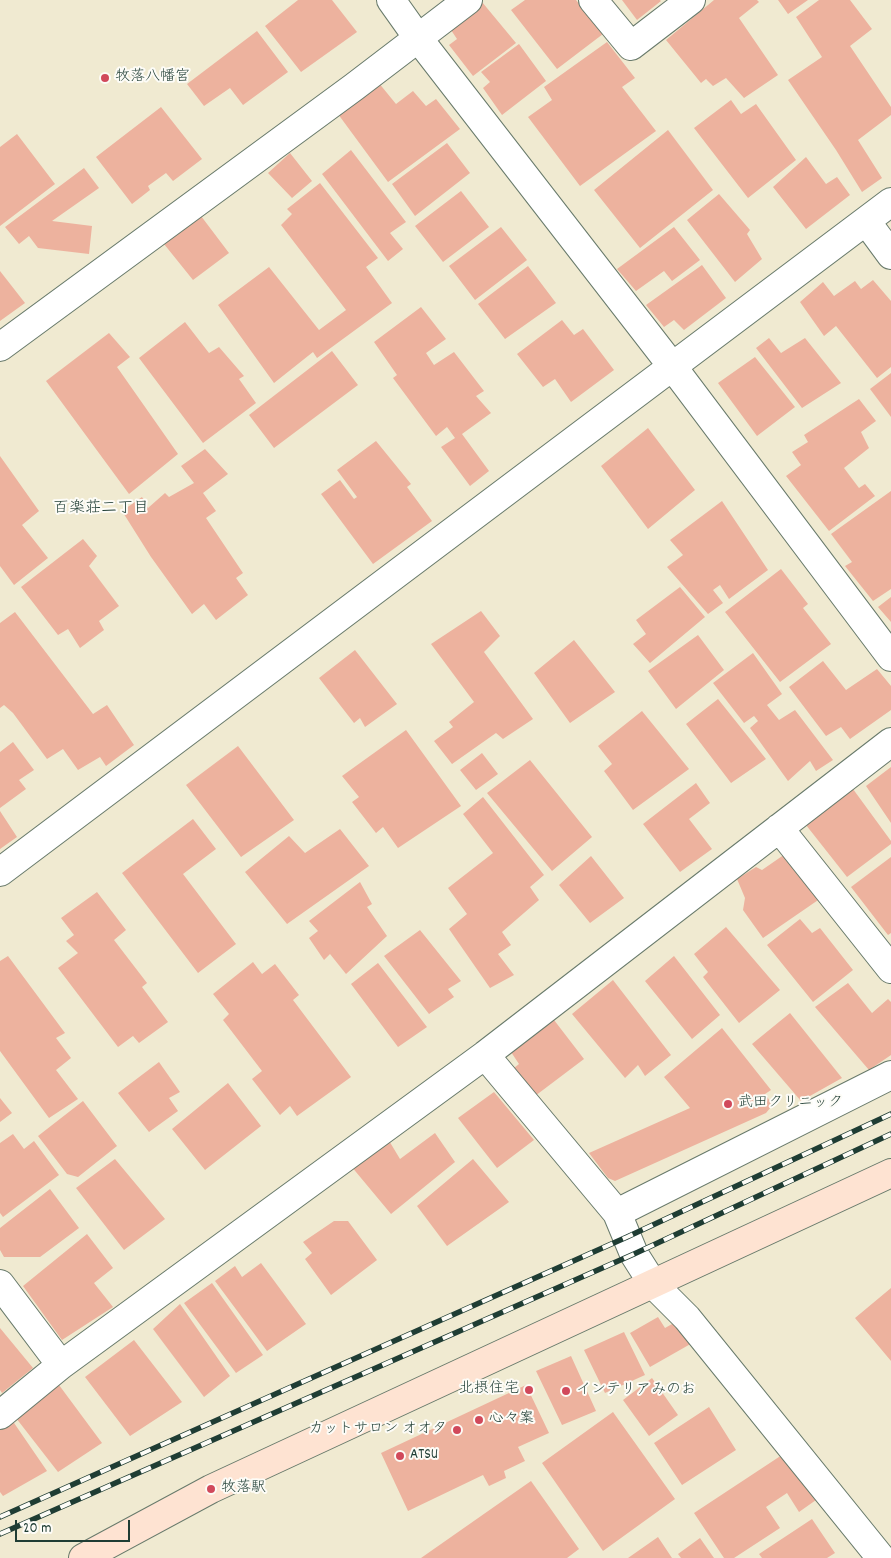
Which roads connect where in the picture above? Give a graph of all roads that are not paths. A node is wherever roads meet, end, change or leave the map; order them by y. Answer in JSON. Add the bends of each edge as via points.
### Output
{"nodes":[{"id":1,"x":391,"y":0,"type":"edge"},
{"id":2,"x":468,"y":0,"type":"edge"},
{"id":3,"x":593,"y":0,"type":"edge"},
{"id":4,"x":691,"y":0,"type":"edge"},
{"id":5,"x":418,"y":38,"type":"junction"},
{"id":6,"x":891,"y":202,"type":"edge"},
{"id":7,"x":866,"y":221,"type":"junction"},
{"id":8,"x":891,"y":255,"type":"edge"},
{"id":9,"x":0,"y":347,"type":"edge"},
{"id":10,"x":672,"y":366,"type":"junction"},
{"id":11,"x":891,"y":657,"type":"edge"},
{"id":12,"x":891,"y":742,"type":"edge"},
{"id":13,"x":779,"y":828,"type":"junction"},
{"id":14,"x":0,"y":872,"type":"edge"},
{"id":15,"x":891,"y":969,"type":"edge"},
{"id":16,"x":485,"y":1054,"type":"junction"},
{"id":17,"x":891,"y":1075,"type":"edge"},
{"id":18,"x":891,"y":1173,"type":"edge"},
{"id":19,"x":617,"y":1213,"type":"junction"},
{"id":20,"x":0,"y":1284,"type":"edge"},
{"id":21,"x":653,"y":1284,"type":"junction"},
{"id":22,"x":61,"y":1366,"type":"junction"},
{"id":23,"x":0,"y":1415,"type":"edge"},
{"id":24,"x":83,"y":1558,"type":"edge"},
{"id":25,"x":881,"y":1558,"type":"edge"}],
"edges":[{"from":1,"to":5,"type":"street"},
{"from":2,"to":5,"type":"street"},
{"from":3,"to":4,"type":"street","via":[[631,46]]},
{"from":5,"to":9,"type":"street"},
{"from":5,"to":10,"type":"street"},
{"from":6,"to":7,"type":"street"},
{"from":7,"to":8,"type":"street"},
{"from":7,"to":10,"type":"street"},
{"from":10,"to":11,"type":"street"},
{"from":10,"to":14,"type":"street"},
{"from":12,"to":13,"type":"street"},
{"from":13,"to":15,"type":"street"},
{"from":13,"to":16,"type":"street"},
{"from":16,"to":19,"type":"street"},
{"from":16,"to":22,"type":"street"},
{"from":17,"to":19,"type":"street"},
{"from":18,"to":21,"type":"street"},
{"from":19,"to":21,"type":"street","via":[[634,1254]]},
{"from":20,"to":22,"type":"street"},
{"from":21,"to":24,"type":"street","via":[[211,1489]]},
{"from":21,"to":25,"type":"street","via":[[687,1318]]},
{"from":22,"to":23,"type":"street"}]}
